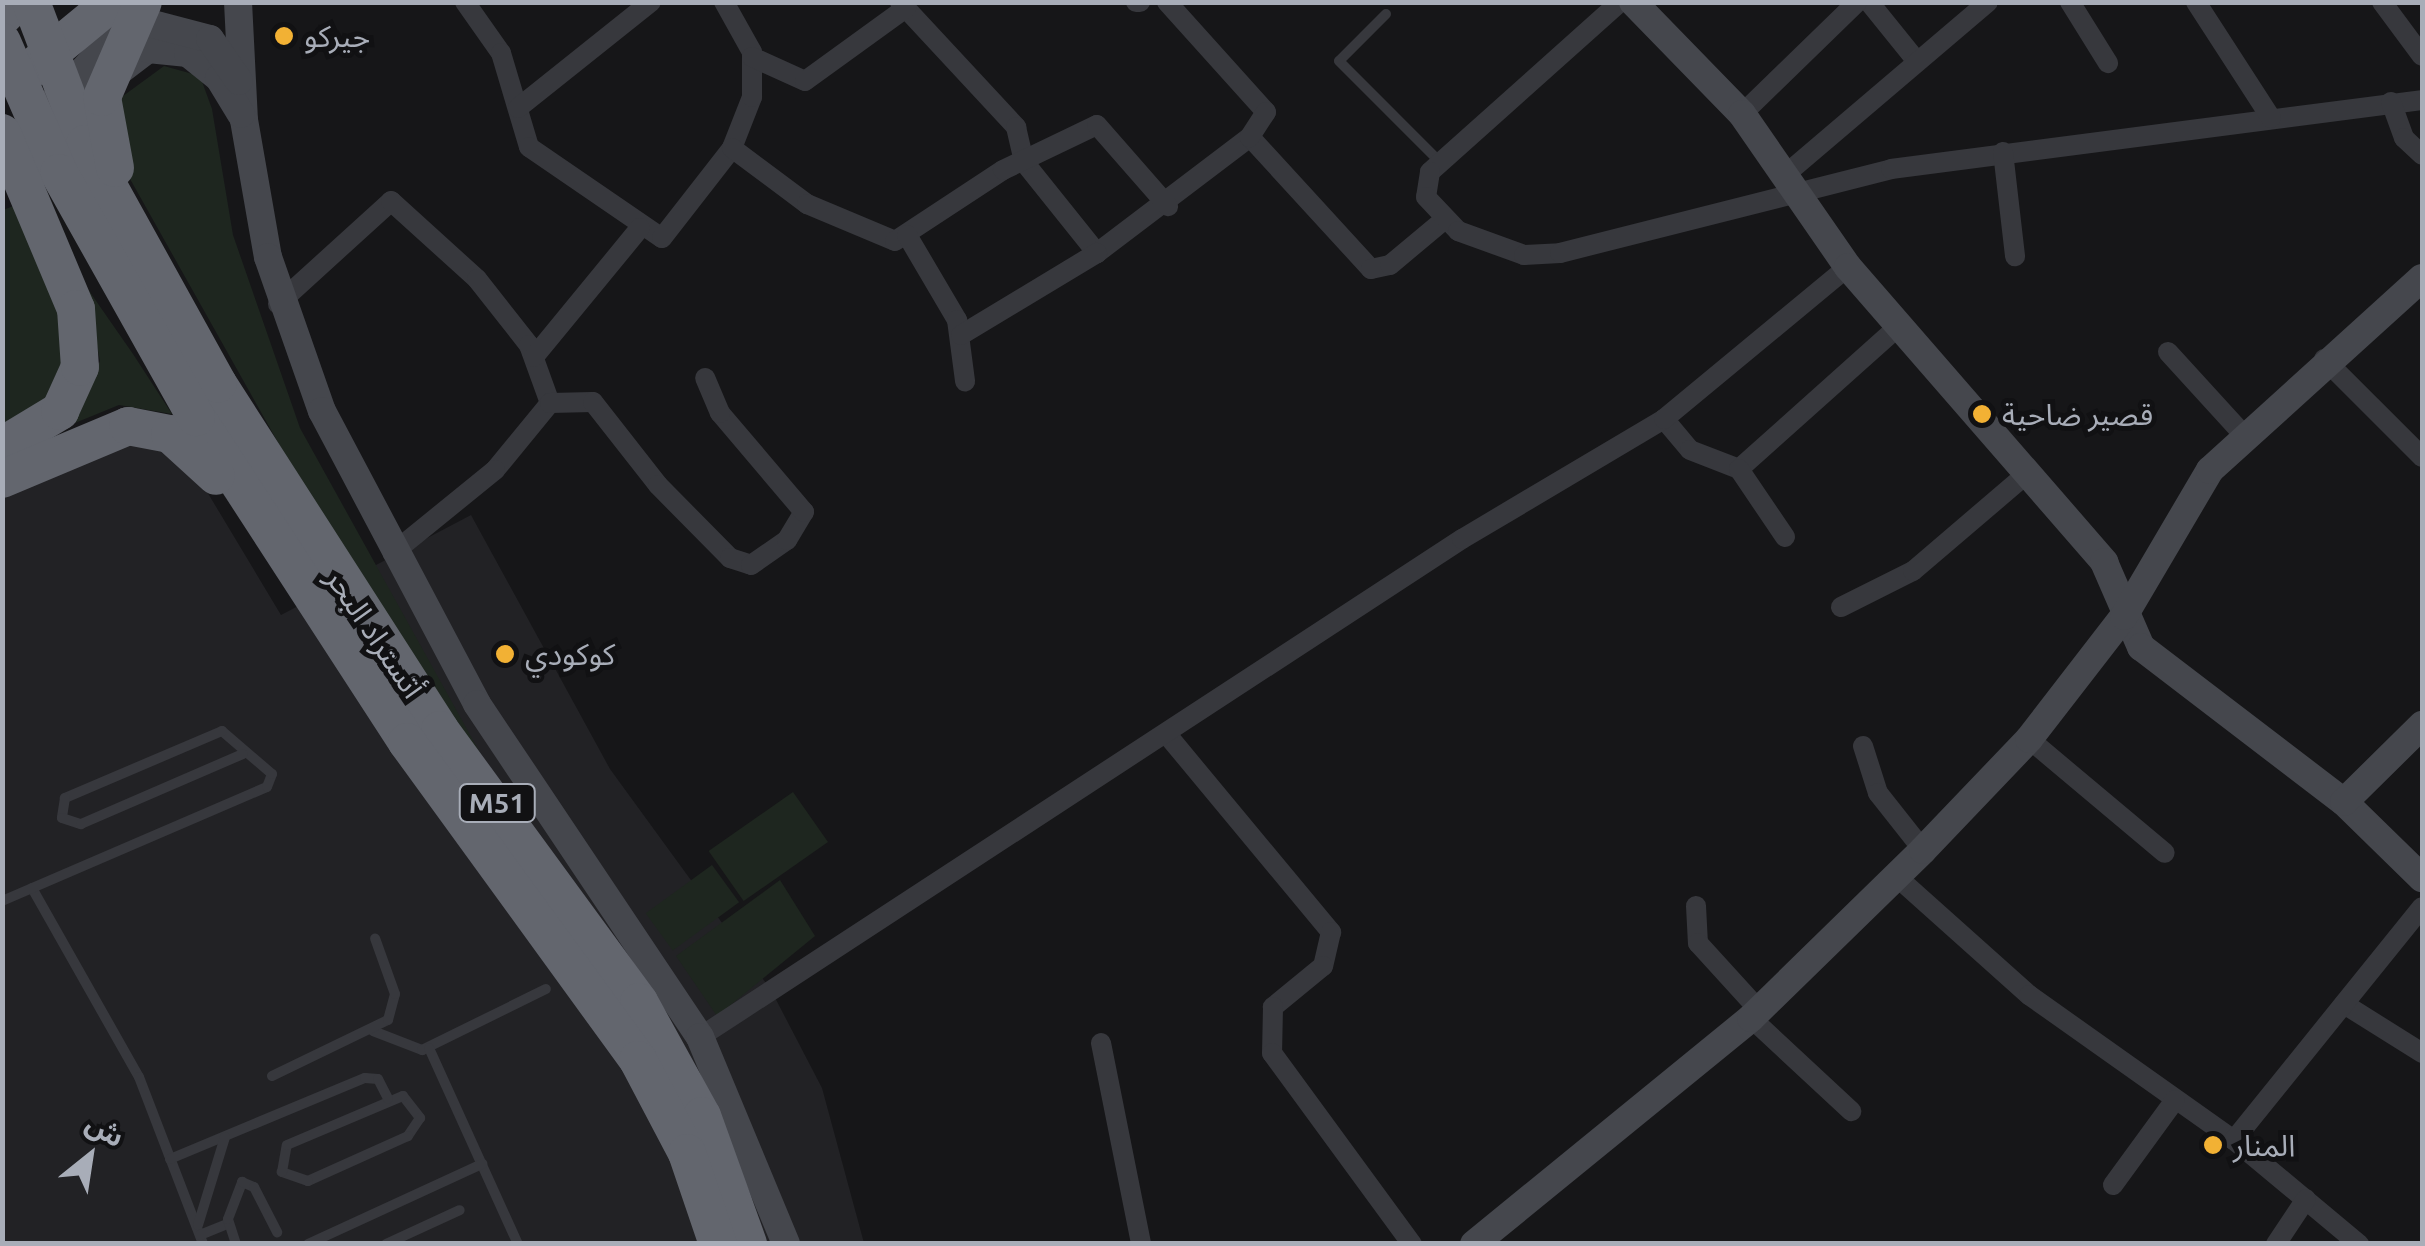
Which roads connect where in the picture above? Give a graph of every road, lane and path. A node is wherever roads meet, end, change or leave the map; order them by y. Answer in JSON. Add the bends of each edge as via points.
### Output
{"nodes":[{"id":1,"x":16,"y":2,"type":"edge"},
{"id":2,"x":31,"y":2,"type":"edge"},
{"id":3,"x":80,"y":2,"type":"edge"},
{"id":4,"x":112,"y":2,"type":"edge"},
{"id":5,"x":143,"y":2,"type":"edge"},
{"id":6,"x":238,"y":2,"type":"edge"},
{"id":7,"x":465,"y":2,"type":"edge"},
{"id":8,"x":651,"y":2,"type":"edge"},
{"id":9,"x":724,"y":2,"type":"edge"},
{"id":10,"x":1167,"y":2,"type":"edge"},
{"id":11,"x":1620,"y":2,"type":"edge"},
{"id":12,"x":1633,"y":2,"type":"edge"},
{"id":13,"x":1857,"y":2,"type":"edge"},
{"id":14,"x":1869,"y":2,"type":"edge"},
{"id":15,"x":1988,"y":2,"type":"edge"},
{"id":16,"x":2070,"y":2,"type":"edge"},
{"id":17,"x":2196,"y":2,"type":"edge"},
{"id":18,"x":2382,"y":2,"type":"edge"},
{"id":19,"x":903,"y":5,"type":"edge"},
{"id":20,"x":1386,"y":14,"type":"dead end"},
{"id":21,"x":2,"y":16,"type":"edge"},
{"id":22,"x":2,"y":42,"type":"edge"},
{"id":23,"x":2422,"y":56,"type":"edge"},
{"id":24,"x":752,"y":57,"type":"junction"},
{"id":25,"x":1915,"y":59,"type":"junction"},
{"id":26,"x":2108,"y":63,"type":"dead end"},
{"id":27,"x":6,"y":83,"type":"edge"},
{"id":28,"x":242,"y":87,"type":"junction"},
{"id":29,"x":2422,"y":100,"type":"edge"},
{"id":30,"x":2392,"y":102,"type":"junction"},
{"id":31,"x":518,"y":108,"type":"junction"},
{"id":32,"x":1742,"y":114,"type":"junction"},
{"id":33,"x":2271,"y":118,"type":"junction"},
{"id":34,"x":244,"y":120,"type":"junction"},
{"id":35,"x":2,"y":133,"type":"edge"},
{"id":36,"x":1250,"y":137,"type":"junction"},
{"id":37,"x":732,"y":148,"type":"junction"},
{"id":38,"x":2003,"y":152,"type":"junction"},
{"id":39,"x":2,"y":156,"type":"edge"},
{"id":40,"x":2422,"y":156,"type":"edge"},
{"id":41,"x":1439,"y":161,"type":"junction"},
{"id":42,"x":1024,"y":162,"type":"junction"},
{"id":43,"x":1794,"y":185,"type":"junction"},
{"id":44,"x":2,"y":192,"type":"edge"},
{"id":45,"x":1168,"y":206,"type":"junction"},
{"id":46,"x":1444,"y":219,"type":"junction"},
{"id":47,"x":640,"y":228,"type":"junction"},
{"id":48,"x":908,"y":235,"type":"junction"},
{"id":49,"x":1098,"y":253,"type":"junction"},
{"id":50,"x":2014,"y":256,"type":"dead end"},
{"id":51,"x":1848,"y":267,"type":"junction"},
{"id":52,"x":2422,"y":278,"type":"edge"},
{"id":53,"x":278,"y":304,"type":"junction"},
{"id":54,"x":136,"y":312,"type":"junction"},
{"id":55,"x":183,"y":321,"type":"junction"},
{"id":56,"x":1898,"y":327,"type":"junction"},
{"id":57,"x":960,"y":336,"type":"junction"},
{"id":58,"x":2168,"y":352,"type":"dead end"},
{"id":59,"x":534,"y":357,"type":"junction"},
{"id":60,"x":2324,"y":359,"type":"junction"},
{"id":61,"x":705,"y":378,"type":"dead end"},
{"id":62,"x":965,"y":382,"type":"dead end"},
{"id":63,"x":550,"y":403,"type":"junction"},
{"id":64,"x":1664,"y":418,"type":"junction"},
{"id":65,"x":2243,"y":434,"type":"junction"},
{"id":66,"x":2,"y":446,"type":"edge"},
{"id":67,"x":2422,"y":457,"type":"edge"},
{"id":68,"x":1740,"y":469,"type":"junction"},
{"id":69,"x":2029,"y":472,"type":"junction"},
{"id":70,"x":2,"y":479,"type":"edge"},
{"id":71,"x":261,"y":528,"type":"junction"},
{"id":72,"x":1784,"y":537,"type":"dead end"},
{"id":73,"x":394,"y":553,"type":"junction"},
{"id":74,"x":1841,"y":607,"type":"dead end"},
{"id":75,"x":2124,"y":616,"type":"junction"},
{"id":76,"x":2422,"y":724,"type":"edge"},
{"id":77,"x":1169,"y":737,"type":"junction"},
{"id":78,"x":2029,"y":739,"type":"junction"},
{"id":79,"x":1864,"y":746,"type":"dead end"},
{"id":80,"x":243,"y":754,"type":"junction"},
{"id":81,"x":2344,"y":802,"type":"junction"},
{"id":82,"x":1923,"y":850,"type":"junction"},
{"id":83,"x":2165,"y":853,"type":"dead end"},
{"id":84,"x":1897,"y":877,"type":"junction"},
{"id":85,"x":2422,"y":878,"type":"edge"},
{"id":86,"x":32,"y":888,"type":"junction"},
{"id":87,"x":2,"y":901,"type":"edge"},
{"id":88,"x":1696,"y":906,"type":"dead end"},
{"id":89,"x":2422,"y":908,"type":"edge"},
{"id":90,"x":375,"y":938,"type":"dead end"},
{"id":91,"x":546,"y":989,"type":"dead end"},
{"id":92,"x":2344,"y":1004,"type":"junction"},
{"id":93,"x":1755,"y":1014,"type":"junction"},
{"id":94,"x":373,"y":1032,"type":"junction"},
{"id":95,"x":700,"y":1037,"type":"junction"},
{"id":96,"x":1101,"y":1043,"type":"dead end"},
{"id":97,"x":429,"y":1048,"type":"junction"},
{"id":98,"x":2422,"y":1053,"type":"edge"},
{"id":99,"x":272,"y":1076,"type":"dead end"},
{"id":100,"x":388,"y":1099,"type":"junction"},
{"id":101,"x":2175,"y":1100,"type":"junction"},
{"id":102,"x":1852,"y":1111,"type":"dead end"},
{"id":103,"x":226,"y":1136,"type":"junction"},
{"id":104,"x":2234,"y":1140,"type":"junction"},
{"id":105,"x":170,"y":1159,"type":"junction"},
{"id":106,"x":482,"y":1164,"type":"junction"},
{"id":107,"x":2113,"y":1185,"type":"dead end"},
{"id":108,"x":2306,"y":1199,"type":"junction"},
{"id":109,"x":460,"y":1210,"type":"dead end"},
{"id":110,"x":229,"y":1224,"type":"junction"},
{"id":111,"x":277,"y":1232,"type":"dead end"},
{"id":112,"x":200,"y":1237,"type":"edge"},
{"id":113,"x":236,"y":1244,"type":"edge"},
{"id":114,"x":308,"y":1244,"type":"edge"},
{"id":115,"x":386,"y":1244,"type":"edge"},
{"id":116,"x":518,"y":1244,"type":"edge"},
{"id":117,"x":718,"y":1244,"type":"edge"},
{"id":118,"x":748,"y":1244,"type":"edge"},
{"id":119,"x":786,"y":1244,"type":"edge"},
{"id":120,"x":1141,"y":1244,"type":"edge"},
{"id":121,"x":1412,"y":1244,"type":"edge"},
{"id":122,"x":1474,"y":1244,"type":"edge"},
{"id":123,"x":2276,"y":1244,"type":"edge"},
{"id":124,"x":2359,"y":1244,"type":"edge"}],
"edges":[{"from":1,"to":21,"type":"highway"},
{"from":2,"to":55,"type":"highway","name":"أتستراد البحر","number":"M51","bridge":true,"via":[[85,144]]},
{"from":3,"to":27,"type":"highway"},
{"from":4,"to":27,"type":"highway","via":[[60,54]]},
{"from":5,"to":55,"type":"highway","bridge":true,"via":[[107,70],[105,134]]},
{"from":6,"to":28,"type":"street"},
{"from":7,"to":31,"type":"street","via":[[502,52]]},
{"from":8,"to":31,"type":"street"},
{"from":9,"to":24,"type":"street"},
{"from":10,"to":36,"type":"street","via":[[1266,112]]},
{"from":11,"to":41,"type":"street"},
{"from":12,"to":32,"type":"street"},
{"from":13,"to":32,"type":"street"},
{"from":14,"to":25,"type":"street"},
{"from":15,"to":25,"type":"street"},
{"from":16,"to":26,"type":"street"},
{"from":17,"to":33,"type":"street"},
{"from":18,"to":23,"type":"street"},
{"from":19,"to":24,"type":"street","via":[[805,81]]},
{"from":19,"to":42,"type":"street","via":[[1016,126]]},
{"from":20,"to":41,"type":"lane","via":[[1339,62]]},
{"from":22,"to":54,"type":"highway","name":"أتستراد البحر","number":"M51","bridge":true,"via":[[58,173]]},
{"from":24,"to":37,"type":"street","via":[[752,96]]},
{"from":25,"to":43,"type":"street"},
{"from":28,"to":34,"type":"street"},
{"from":28,"to":39,"type":"street","via":[[210,39],[190,28],[132,26]]},
{"from":29,"to":30,"type":"street"},
{"from":30,"to":33,"type":"street"},
{"from":30,"to":40,"type":"street","via":[[2404,138]]},
{"from":31,"to":47,"type":"street","via":[[529,147]]},
{"from":32,"to":43,"type":"street"},
{"from":33,"to":38,"type":"street"},
{"from":34,"to":44,"type":"street","via":[[197,60],[148,49]]},
{"from":34,"to":53,"type":"street"},
{"from":35,"to":54,"type":"highway","bridge":true,"via":[[88,263]]},
{"from":35,"to":66,"type":"highway","bridge":true,"via":[[76,309],[80,366],[60,411]]},
{"from":36,"to":45,"type":"street"},
{"from":36,"to":46,"type":"street","via":[[1371,269],[1390,265]]},
{"from":37,"to":47,"type":"street","via":[[670,232]]},
{"from":37,"to":48,"type":"street","via":[[806,204],[887,240]]},
{"from":38,"to":43,"type":"street"},
{"from":38,"to":50,"type":"street"},
{"from":41,"to":46,"type":"street","via":[[1426,197]]},
{"from":42,"to":45,"type":"street","via":[[1097,124]]},
{"from":42,"to":48,"type":"street"},
{"from":42,"to":49,"type":"street"},
{"from":43,"to":46,"type":"street","via":[[1560,253],[1494,248]]},
{"from":43,"to":51,"type":"street"},
{"from":45,"to":49,"type":"street"},
{"from":47,"to":59,"type":"street"},
{"from":48,"to":57,"type":"street","via":[[947,295]]},
{"from":49,"to":57,"type":"street"},
{"from":51,"to":56,"type":"street"},
{"from":51,"to":64,"type":"street"},
{"from":52,"to":60,"type":"street"},
{"from":53,"to":59,"type":"street","via":[[384,204],[399,202],[514,320]]},
{"from":53,"to":73,"type":"street"},
{"from":54,"to":71,"type":"highway","name":"أتستراد البحر","number":"M51","bridge":true},
{"from":55,"to":118,"type":"highway","name":"أتستراد البحر","number":"M51","bridge":true,"via":[[440,730],[639,1002],[702,1116]]},
{"from":56,"to":68,"type":"street"},
{"from":56,"to":69,"type":"street"},
{"from":57,"to":62,"type":"street"},
{"from":58,"to":65,"type":"street"},
{"from":59,"to":63,"type":"street"},
{"from":60,"to":65,"type":"street"},
{"from":60,"to":67,"type":"street"},
{"from":61,"to":63,"type":"street","via":[[720,413],[804,512],[778,549],[751,565],[730,558],[658,486],[593,402]]},
{"from":63,"to":73,"type":"street","via":[[495,470]]},
{"from":64,"to":68,"type":"street","via":[[1690,450]]},
{"from":64,"to":77,"type":"street","via":[[1462,538]]},
{"from":65,"to":75,"type":"street","via":[[2172,522]]},
{"from":68,"to":72,"type":"street"},
{"from":69,"to":74,"type":"street","via":[[1913,570]]},
{"from":69,"to":75,"type":"street","via":[[2104,562]]},
{"from":70,"to":71,"type":"highway","via":[[103,433],[152,429],[188,447]]},
{"from":71,"to":117,"type":"highway","name":"أتستراد البحر","number":"M51","via":[[638,1060],[686,1153]]},
{"from":73,"to":95,"type":"street","via":[[545,814]]},
{"from":75,"to":78,"type":"street"},
{"from":75,"to":81,"type":"street","via":[[2163,669]]},
{"from":76,"to":81,"type":"street"},
{"from":77,"to":95,"type":"street"},
{"from":77,"to":121,"type":"street","via":[[1331,932],[1323,966],[1273,1007],[1272,1053]]},
{"from":78,"to":82,"type":"street"},
{"from":78,"to":83,"type":"street"},
{"from":79,"to":82,"type":"street","via":[[1878,793]]},
{"from":80,"to":80,"type":"lane","via":[[232,734],[218,732],[70,796],[60,813],[81,824]]},
{"from":80,"to":86,"type":"lane","via":[[272,774],[266,787]]},
{"from":81,"to":85,"type":"street"},
{"from":82,"to":84,"type":"street"},
{"from":84,"to":93,"type":"street"},
{"from":84,"to":101,"type":"street","via":[[2030,995]]},
{"from":86,"to":87,"type":"lane"},
{"from":86,"to":105,"type":"lane","via":[[128,1054]]},
{"from":88,"to":93,"type":"street","via":[[1698,942]]},
{"from":89,"to":92,"type":"street"},
{"from":90,"to":94,"type":"lane","via":[[395,1003]]},
{"from":91,"to":97,"type":"lane"},
{"from":92,"to":98,"type":"street"},
{"from":92,"to":104,"type":"street"},
{"from":93,"to":102,"type":"street"},
{"from":93,"to":122,"type":"street"},
{"from":94,"to":97,"type":"lane","via":[[408,1050]]},
{"from":94,"to":99,"type":"lane"},
{"from":95,"to":119,"type":"street"},
{"from":96,"to":120,"type":"street"},
{"from":97,"to":106,"type":"lane"},
{"from":100,"to":100,"type":"lane","via":[[286,1145],[282,1172],[308,1180],[414,1131],[416,1104]]},
{"from":100,"to":103,"type":"lane","via":[[369,1076]]},
{"from":101,"to":104,"type":"street"},
{"from":101,"to":107,"type":"street"},
{"from":103,"to":105,"type":"lane"},
{"from":103,"to":112,"type":"lane","via":[[204,1182]]},
{"from":104,"to":108,"type":"street"},
{"from":105,"to":112,"type":"lane"},
{"from":106,"to":114,"type":"lane"},
{"from":106,"to":116,"type":"lane"},
{"from":108,"to":123,"type":"street"},
{"from":108,"to":124,"type":"street"},
{"from":109,"to":115,"type":"lane"},
{"from":110,"to":111,"type":"lane","via":[[232,1191],[247,1182]]},
{"from":110,"to":112,"type":"lane"},
{"from":110,"to":113,"type":"lane"}]}
